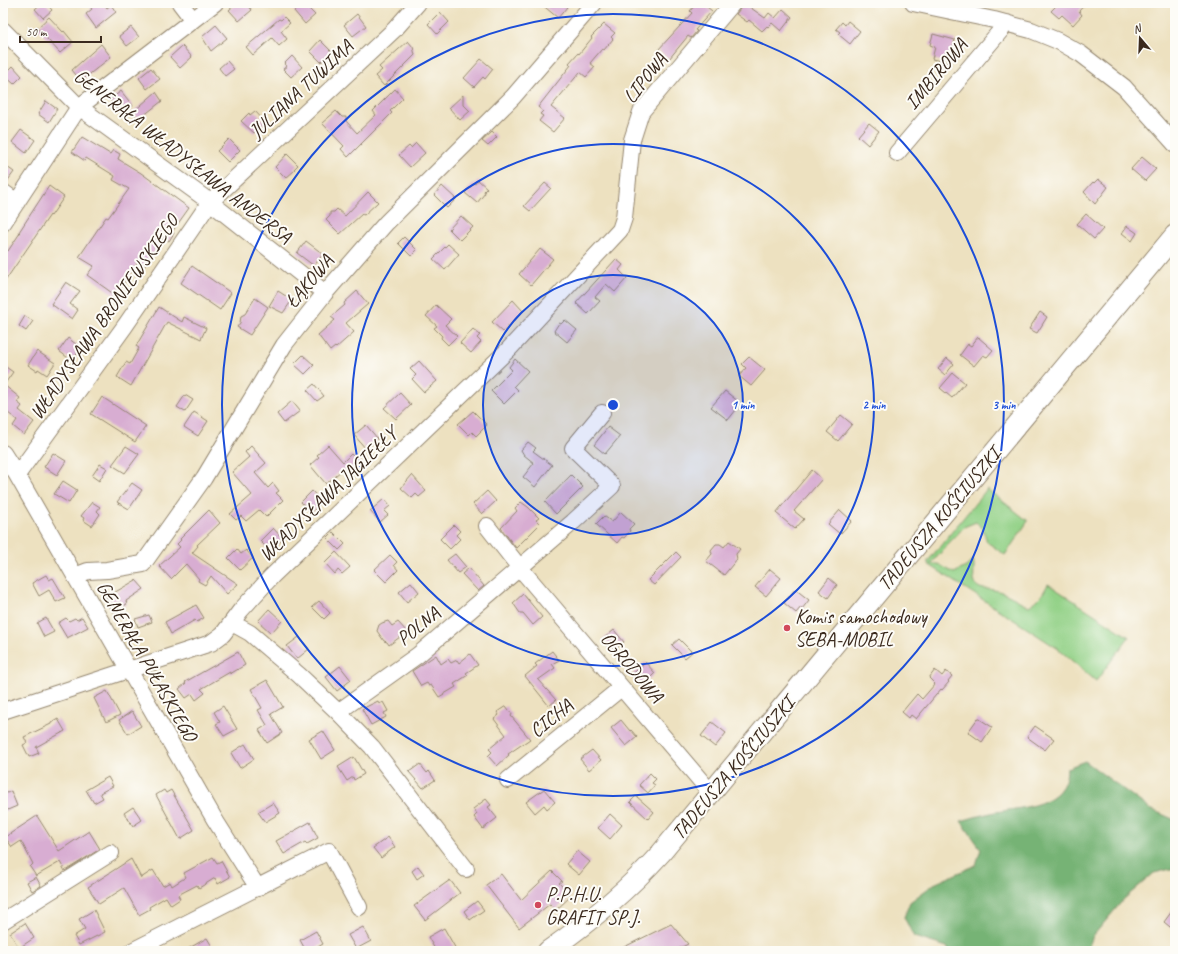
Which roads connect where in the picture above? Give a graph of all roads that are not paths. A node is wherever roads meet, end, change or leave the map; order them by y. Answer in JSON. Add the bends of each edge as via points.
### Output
{"nodes":[{"id":1,"x":180,"y":3,"type":"edge"},
{"id":2,"x":215,"y":3,"type":"edge"},
{"id":3,"x":418,"y":3,"type":"edge"},
{"id":4,"x":594,"y":3,"type":"edge"},
{"id":5,"x":733,"y":3,"type":"edge"},
{"id":6,"x":913,"y":3,"type":"edge"},
{"id":7,"x":978,"y":9,"type":"edge"},
{"id":8,"x":193,"y":20,"type":"junction"},
{"id":9,"x":1006,"y":23,"type":"junction"},
{"id":10,"x":3,"y":30,"type":"edge"},
{"id":11,"x":79,"y":107,"type":"junction"},
{"id":12,"x":1175,"y":144,"type":"edge"},
{"id":13,"x":897,"y":153,"type":"dead end"},
{"id":14,"x":3,"y":192,"type":"edge"},
{"id":15,"x":17,"y":202,"type":"junction"},
{"id":16,"x":210,"y":202,"type":"junction"},
{"id":17,"x":624,"y":218,"type":"joint"},
{"id":18,"x":3,"y":223,"type":"edge"},
{"id":19,"x":1175,"y":235,"type":"edge"},
{"id":20,"x":325,"y":292,"type":"junction"},
{"id":21,"x":602,"y":413,"type":"dead end"},
{"id":22,"x":3,"y":453,"type":"edge"},
{"id":23,"x":17,"y":475,"type":"junction"},
{"id":24,"x":487,"y":526,"type":"dead end"},
{"id":25,"x":520,"y":568,"type":"junction"},
{"id":26,"x":75,"y":576,"type":"junction"},
{"id":27,"x":232,"y":623,"type":"junction"},
{"id":28,"x":129,"y":670,"type":"junction"},
{"id":29,"x":621,"y":688,"type":"junction"},
{"id":30,"x":3,"y":711,"type":"edge"},
{"id":31,"x":338,"y":712,"type":"junction"},
{"id":32,"x":508,"y":780,"type":"dead end"},
{"id":33,"x":712,"y":794,"type":"junction"},
{"id":34,"x":111,"y":853,"type":"dead end"},
{"id":35,"x":466,"y":869,"type":"dead end"},
{"id":36,"x":258,"y":888,"type":"junction"},
{"id":37,"x":359,"y":906,"type":"dead end"},
{"id":38,"x":3,"y":921,"type":"edge"},
{"id":39,"x":132,"y":951,"type":"edge"},
{"id":40,"x":548,"y":951,"type":"edge"}],
"edges":[{"from":1,"to":8,"type":"street"},
{"from":2,"to":8,"type":"street"},
{"from":3,"to":16,"type":"street","name":"JULIANA TUWIMA","via":[[395,29]]},
{"from":4,"to":20,"type":"street","name":"ŁĄKOWA","via":[[513,97],[386,223]]},
{"from":5,"to":17,"type":"street","name":"LIPOWA","via":[[641,112],[632,140]]},
{"from":6,"to":7,"type":"street"},
{"from":7,"to":9,"type":"street"},
{"from":8,"to":11,"type":"street"},
{"from":9,"to":12,"type":"street","via":[[1038,32],[1081,54],[1124,87]]},
{"from":9,"to":13,"type":"street","name":"IMBIROWA"},
{"from":10,"to":11,"type":"street","name":"GENERAŁA WŁADYSŁAWA ANDERSA"},
{"from":11,"to":15,"type":"street"},
{"from":11,"to":16,"type":"street","name":"GENERAŁA WŁADYSŁAWA ANDERSA"},
{"from":14,"to":15,"type":"street"},
{"from":15,"to":18,"type":"street"},
{"from":16,"to":20,"type":"street","name":"GENERAŁA WŁADYSŁAWA ANDERSA"},
{"from":16,"to":23,"type":"street","name":"WŁADYSŁAWA BRONIEWSKIEGO","via":[[125,326]]},
{"from":17,"to":27,"type":"street","name":"WŁADYSŁAWA JAGIEŁŁY","via":[[620,230],[509,349],[272,576]]},
{"from":19,"to":33,"type":"main road","name":"TADEUSZA KOŚCIUSZKI"},
{"from":20,"to":26,"type":"street","name":"ŁĄKOWA","via":[[284,345],[204,478],[143,564],[88,571]]},
{"from":21,"to":25,"type":"street","name":"POLNA","via":[[573,448],[612,486]]},
{"from":22,"to":23,"type":"street","name":"GENERAŁA PUŁASKIEGO"},
{"from":23,"to":26,"type":"street","name":"GENERAŁA PUŁASKIEGO"},
{"from":24,"to":25,"type":"street"},
{"from":25,"to":29,"type":"street","name":"OGRODOWA"},
{"from":25,"to":31,"type":"street","name":"POLNA","via":[[418,655]]},
{"from":26,"to":28,"type":"street","name":"GENERAŁA PUŁASKIEGO"},
{"from":27,"to":28,"type":"street","name":"WŁADYSŁAWA JAGIEŁŁY","via":[[211,643]]},
{"from":27,"to":31,"type":"street","via":[[250,633]]},
{"from":28,"to":30,"type":"street","name":"WŁADYSŁAWA JAGIEŁŁY"},
{"from":28,"to":36,"type":"street","name":"GENERAŁA PUŁASKIEGO","via":[[215,820]]},
{"from":29,"to":32,"type":"street","name":"CICHA"},
{"from":29,"to":33,"type":"street","name":"OGRODOWA"},
{"from":31,"to":35,"type":"street","via":[[372,747]]},
{"from":33,"to":40,"type":"main road","name":"TADEUSZA KOŚCIUSZKI","via":[[643,874],[598,915]]},
{"from":34,"to":38,"type":"street"},
{"from":36,"to":37,"type":"street","via":[[329,851]]},
{"from":36,"to":39,"type":"street"}]}
